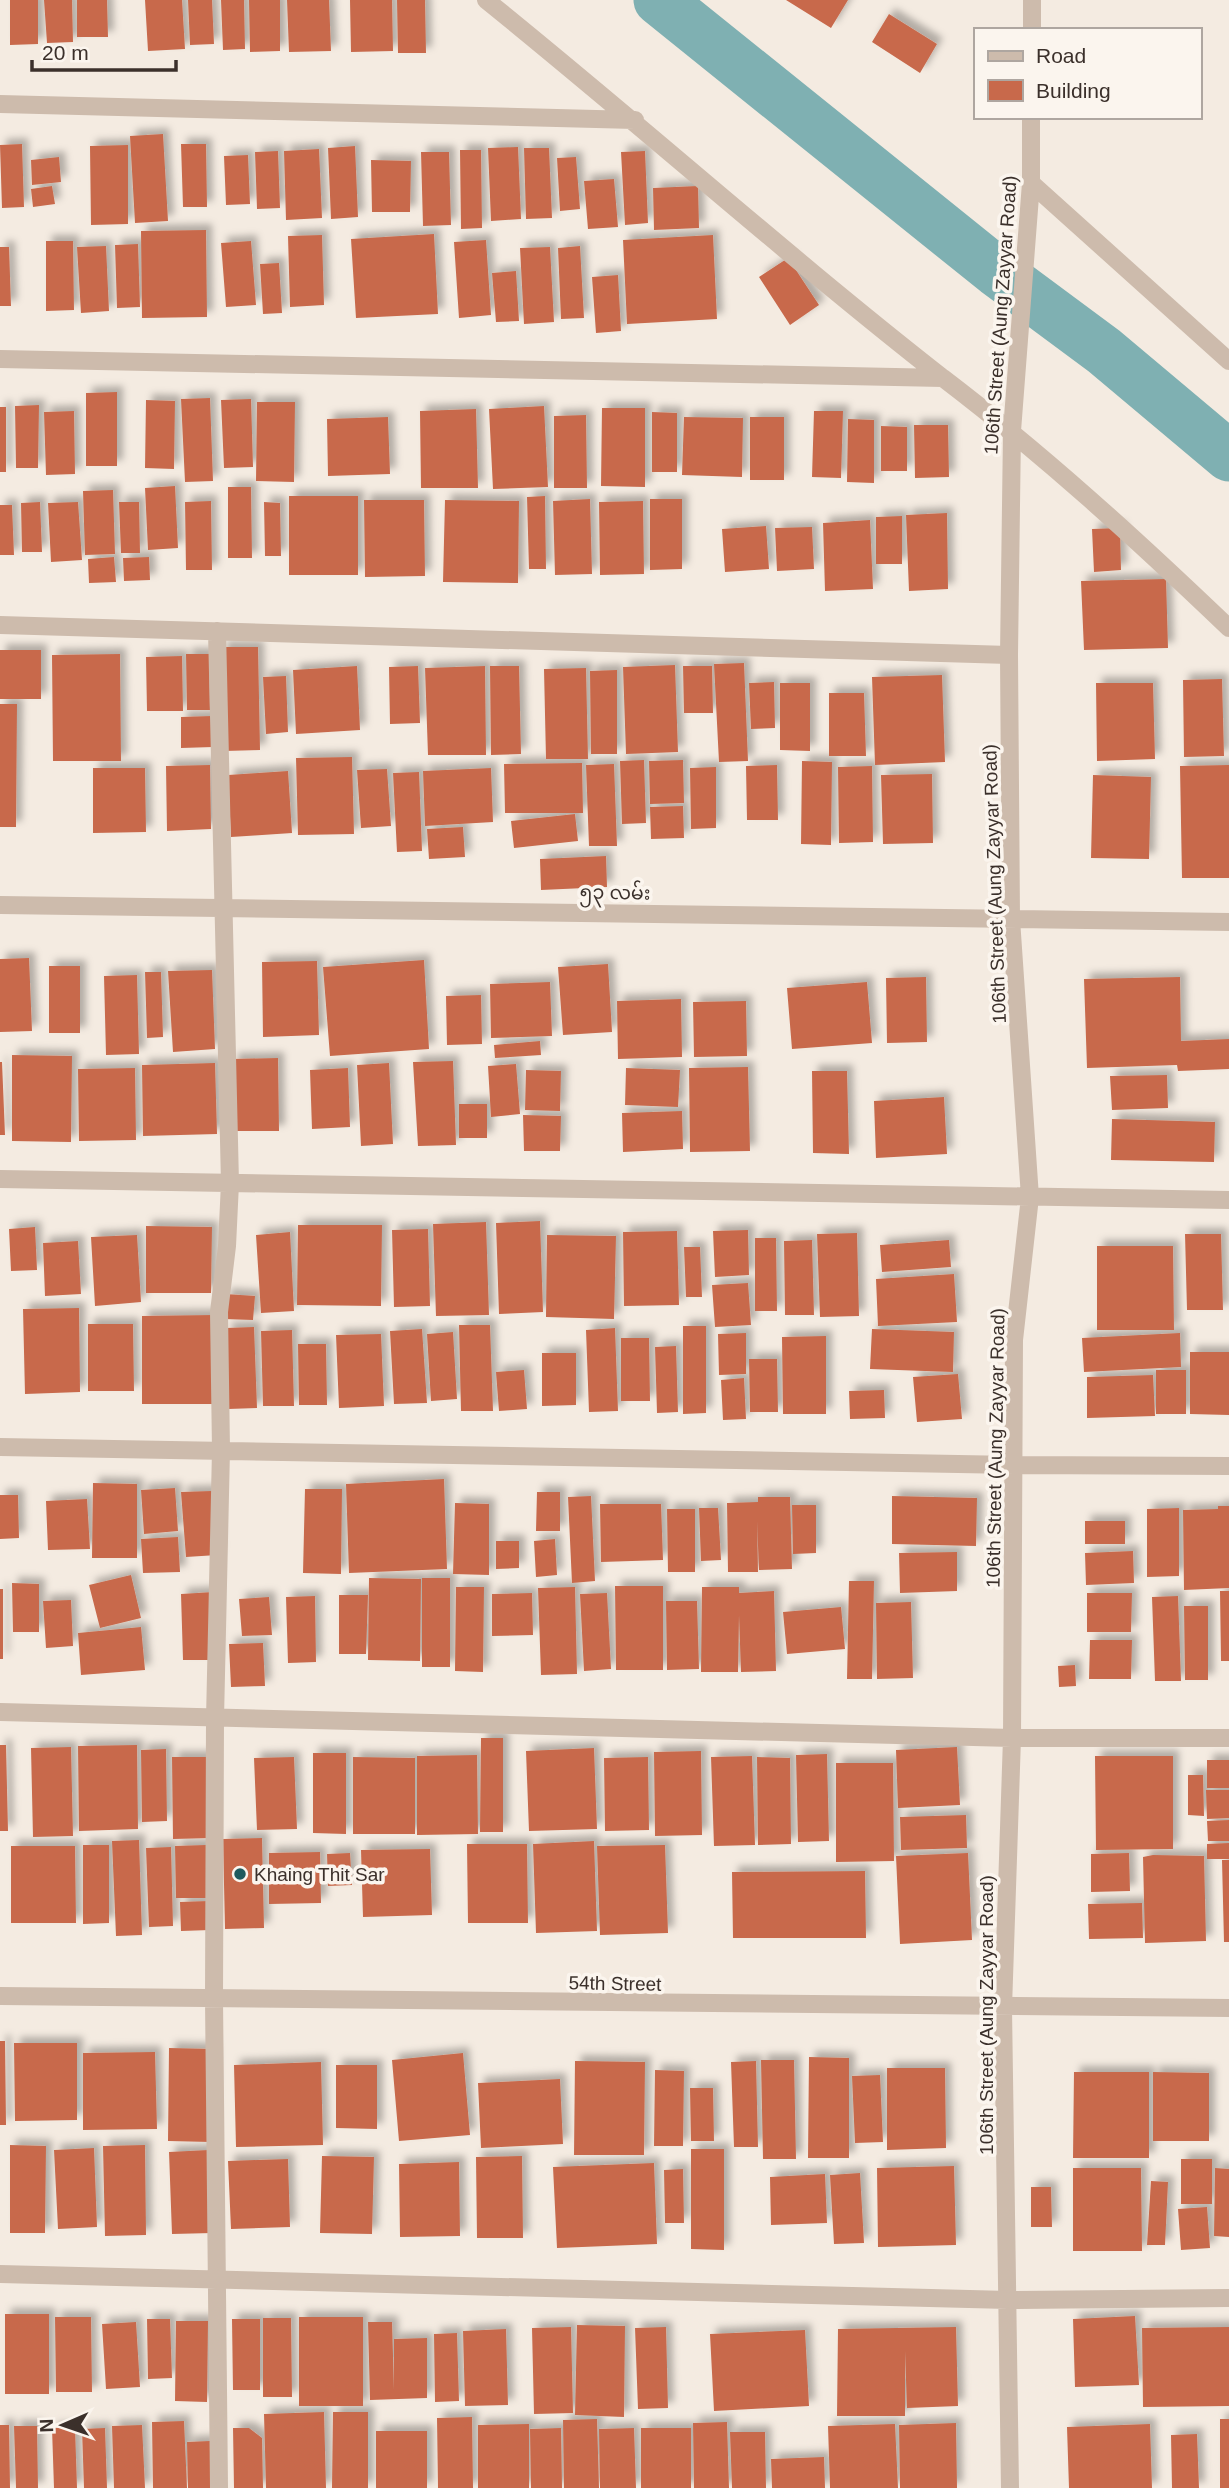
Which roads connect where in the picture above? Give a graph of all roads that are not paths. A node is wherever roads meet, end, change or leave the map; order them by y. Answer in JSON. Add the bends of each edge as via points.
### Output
{"nodes":[{"id":1,"x":486,"y":0,"type":"edge"},
{"id":2,"x":1032,"y":0,"type":"edge"},
{"id":3,"x":1032,"y":28,"type":"edge"},
{"id":4,"x":0,"y":104,"type":"edge"},
{"id":5,"x":1031,"y":119,"type":"edge"},
{"id":6,"x":635,"y":120,"type":"junction"},
{"id":7,"x":1031,"y":183,"type":"junction"},
{"id":8,"x":0,"y":359,"type":"edge"},
{"id":9,"x":1229,"y":361,"type":"edge"},
{"id":10,"x":943,"y":377,"type":"junction"},
{"id":11,"x":1012,"y":430,"type":"junction"},
{"id":12,"x":0,"y":625,"type":"edge"},
{"id":13,"x":1229,"y":628,"type":"edge"},
{"id":14,"x":217,"y":631,"type":"junction"},
{"id":15,"x":1009,"y":655,"type":"junction"},
{"id":16,"x":0,"y":905,"type":"edge"},
{"id":17,"x":223,"y":908,"type":"junction"},
{"id":18,"x":1012,"y":919,"type":"junction"},
{"id":19,"x":1229,"y":922,"type":"edge"},
{"id":20,"x":0,"y":1179,"type":"edge"},
{"id":21,"x":230,"y":1183,"type":"junction"},
{"id":22,"x":1030,"y":1197,"type":"junction"},
{"id":23,"x":1229,"y":1200,"type":"edge"},
{"id":24,"x":0,"y":1447,"type":"edge"},
{"id":25,"x":221,"y":1450,"type":"junction"},
{"id":26,"x":1014,"y":1465,"type":"junction"},
{"id":27,"x":1229,"y":1466,"type":"edge"},
{"id":28,"x":0,"y":1712,"type":"edge"},
{"id":29,"x":215,"y":1719,"type":"junction"},
{"id":30,"x":1012,"y":1738,"type":"junction"},
{"id":31,"x":1229,"y":1738,"type":"edge"},
{"id":32,"x":0,"y":1996,"type":"edge"},
{"id":33,"x":214,"y":1999,"type":"junction"},
{"id":34,"x":1003,"y":2008,"type":"junction"},
{"id":35,"x":1229,"y":2008,"type":"edge"},
{"id":36,"x":0,"y":2274,"type":"edge"},
{"id":37,"x":219,"y":2280,"type":"junction"},
{"id":38,"x":1229,"y":2298,"type":"edge"},
{"id":39,"x":1008,"y":2300,"type":"junction"},
{"id":40,"x":219,"y":2488,"type":"edge"},
{"id":41,"x":1010,"y":2488,"type":"edge"}],
"edges":[{"from":1,"to":6,"type":"street"},
{"from":2,"to":3,"type":"street"},
{"from":4,"to":6,"type":"street"},
{"from":5,"to":7,"type":"street","name":"106th Street (Aung Zayyar Road)"},
{"from":6,"to":10,"type":"street","via":[[760,231]]},
{"from":7,"to":9,"type":"street"},
{"from":7,"to":11,"type":"street","name":"106th Street (Aung Zayyar Road)"},
{"from":8,"to":10,"type":"street"},
{"from":10,"to":11,"type":"street"},
{"from":11,"to":13,"type":"street"},
{"from":11,"to":15,"type":"street","name":"106th Street (Aung Zayyar Road)"},
{"from":12,"to":14,"type":"street"},
{"from":14,"to":15,"type":"street"},
{"from":14,"to":17,"type":"street"},
{"from":15,"to":18,"type":"street","name":"106th Street (Aung Zayyar Road)"},
{"from":16,"to":17,"type":"street","name":"၅၃ လမ်း"},
{"from":17,"to":18,"type":"street","name":"၅၃ လမ်း"},
{"from":17,"to":21,"type":"street"},
{"from":18,"to":19,"type":"street","name":"၅၃ လမ်း"},
{"from":18,"to":22,"type":"street","name":"106th Street (Aung Zayyar Road)"},
{"from":20,"to":21,"type":"street"},
{"from":21,"to":22,"type":"street"},
{"from":21,"to":25,"type":"street","via":[[219,1312]]},
{"from":22,"to":23,"type":"street"},
{"from":22,"to":26,"type":"street","name":"106th Street (Aung Zayyar Road)","via":[[1014,1340]]},
{"from":24,"to":25,"type":"street"},
{"from":25,"to":26,"type":"street"},
{"from":25,"to":29,"type":"street"},
{"from":26,"to":27,"type":"street"},
{"from":26,"to":30,"type":"street","name":"106th Street (Aung Zayyar Road)"},
{"from":28,"to":29,"type":"street"},
{"from":29,"to":30,"type":"street"},
{"from":29,"to":33,"type":"street"},
{"from":30,"to":31,"type":"street"},
{"from":30,"to":34,"type":"street","name":"106th Street (Aung Zayyar Road)"},
{"from":32,"to":33,"type":"street","name":"54th Street"},
{"from":33,"to":34,"type":"street","name":"54th Street"},
{"from":33,"to":37,"type":"street"},
{"from":34,"to":35,"type":"street","name":"54th Street"},
{"from":34,"to":39,"type":"street","name":"106th Street (Aung Zayyar Road)"},
{"from":36,"to":37,"type":"street"},
{"from":37,"to":39,"type":"street"},
{"from":37,"to":40,"type":"street"},
{"from":38,"to":39,"type":"street"},
{"from":39,"to":41,"type":"street","name":"106th Street (Aung Zayyar Road)"}]}
